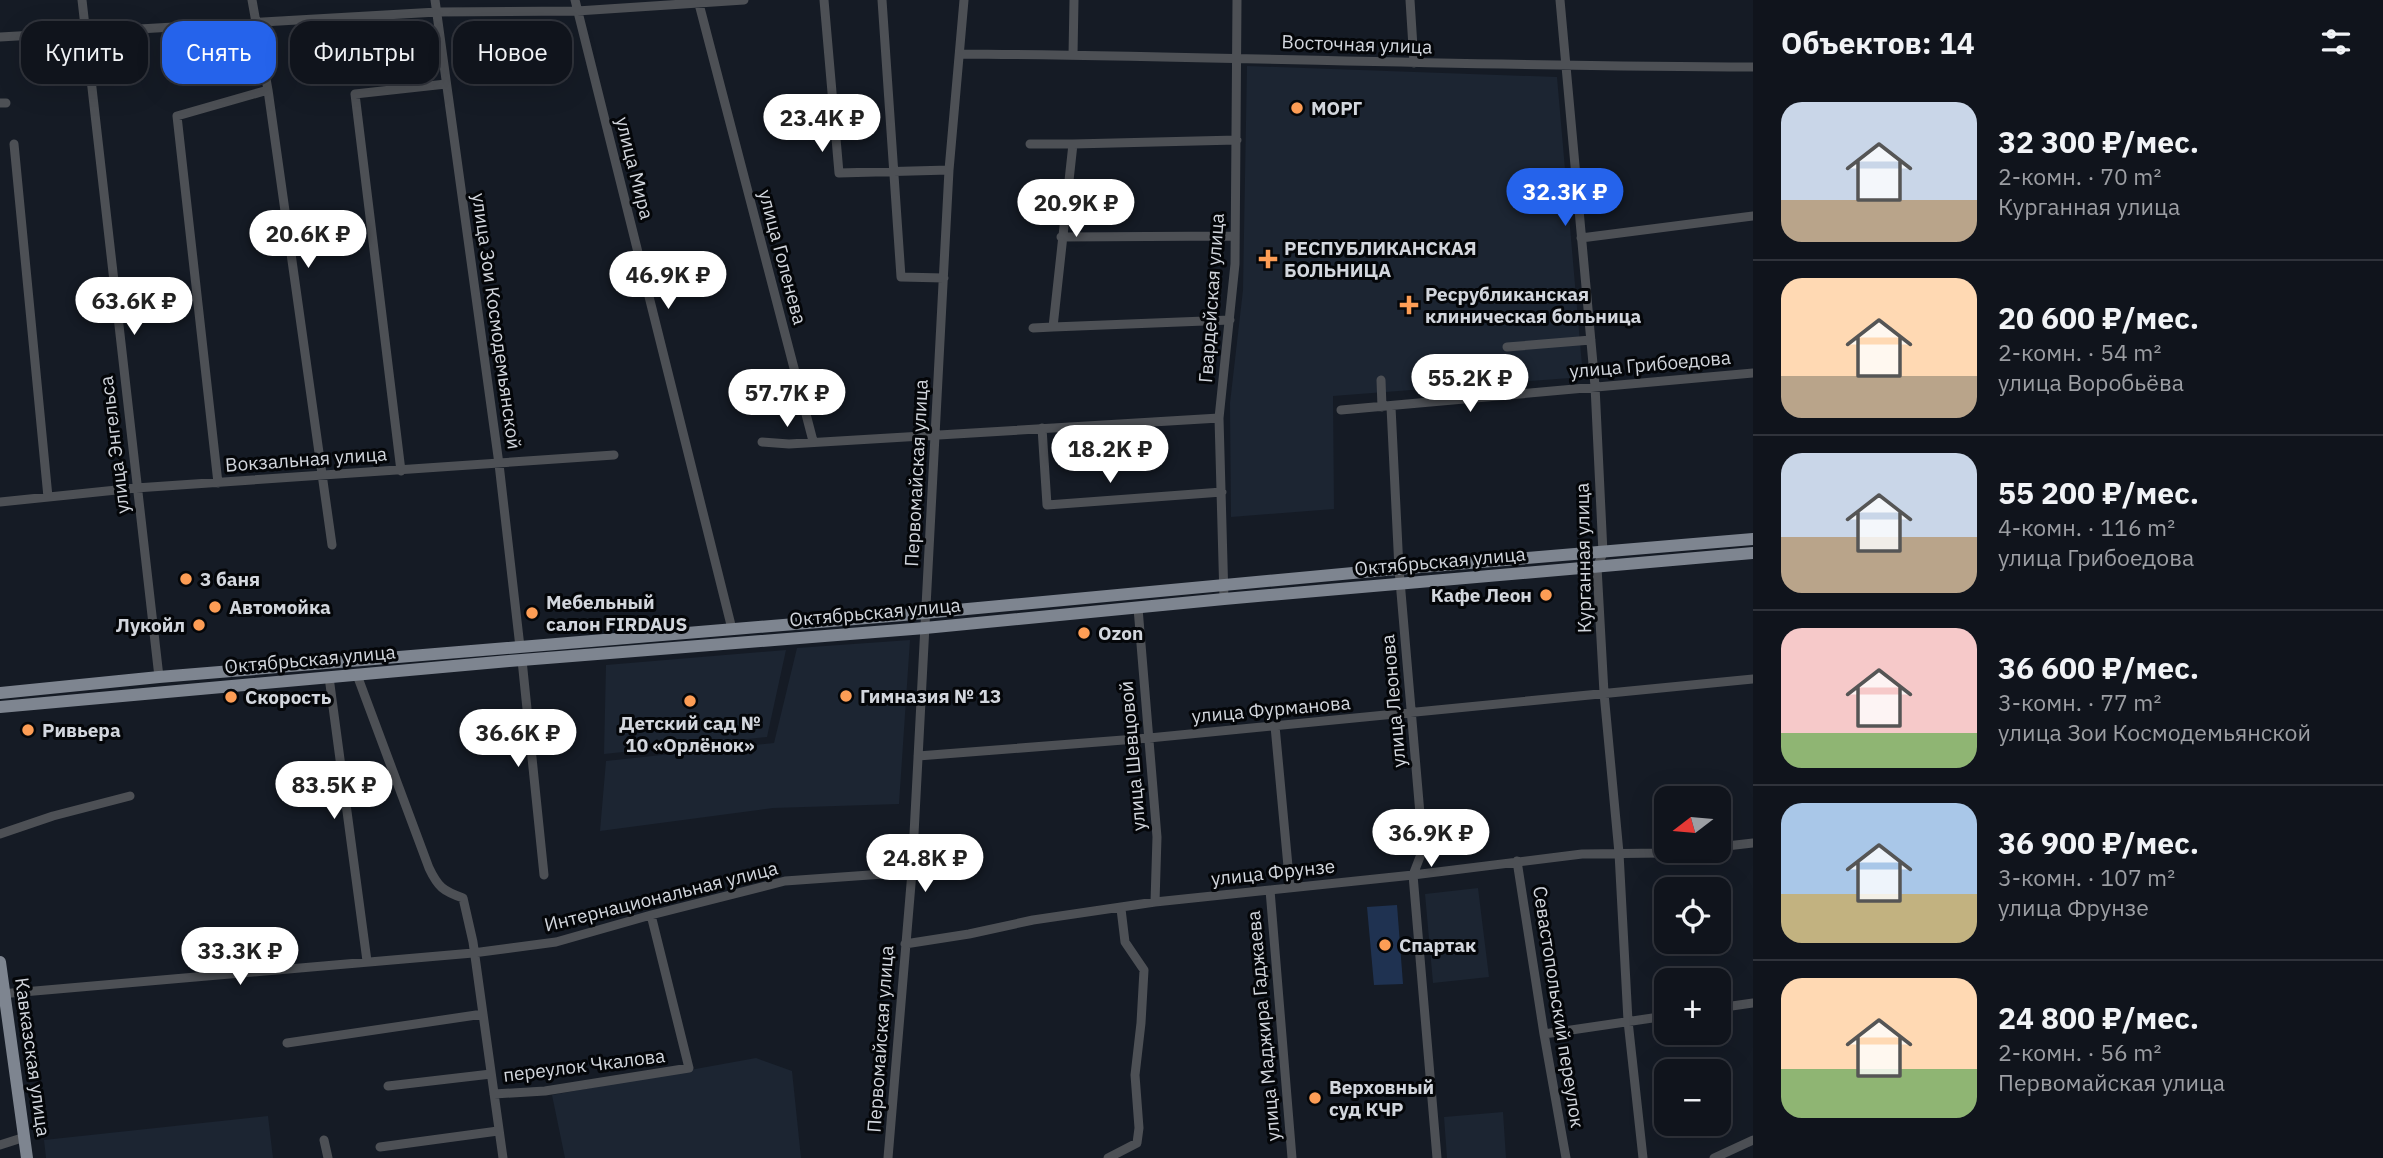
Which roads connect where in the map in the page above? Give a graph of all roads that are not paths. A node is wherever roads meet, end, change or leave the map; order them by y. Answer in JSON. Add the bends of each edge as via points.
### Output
{"nodes":[{"id":1,"x":82,"y":0,"type":"edge"},
{"id":2,"x":252,"y":0,"type":"edge"},
{"id":3,"x":435,"y":0,"type":"edge"},
{"id":4,"x":575,"y":0,"type":"edge"},
{"id":5,"x":744,"y":0,"type":"edge"},
{"id":6,"x":824,"y":0,"type":"edge"},
{"id":7,"x":881,"y":0,"type":"edge"},
{"id":8,"x":964,"y":0,"type":"edge"},
{"id":9,"x":1074,"y":0,"type":"edge"},
{"id":10,"x":1237,"y":0,"type":"edge"},
{"id":11,"x":1410,"y":0,"type":"edge"},
{"id":12,"x":1560,"y":0,"type":"edge"},
{"id":13,"x":699,"y":2,"type":"edge"},
{"id":14,"x":577,"y":11,"type":"junction"},
{"id":15,"x":436,"y":12,"type":"junction"},
{"id":16,"x":83,"y":21,"type":"edge"},
{"id":17,"x":256,"y":21,"type":"edge"},
{"id":18,"x":276,"y":22,"type":"edge"},
{"id":19,"x":21,"y":36,"type":"edge"},
{"id":20,"x":0,"y":37,"type":"edge"},
{"id":21,"x":960,"y":54,"type":"junction"},
{"id":22,"x":1073,"y":55,"type":"junction"},
{"id":23,"x":1237,"y":58,"type":"junction"},
{"id":24,"x":1414,"y":63,"type":"junction"},
{"id":25,"x":1567,"y":67,"type":"junction"},
{"id":26,"x":1753,"y":67,"type":"edge"},
{"id":27,"x":90,"y":84,"type":"edge"},
{"id":28,"x":267,"y":84,"type":"edge"},
{"id":29,"x":446,"y":84,"type":"junction"},
{"id":30,"x":268,"y":90,"type":"junction"},
{"id":31,"x":1237,"y":141,"type":"junction"},
{"id":32,"x":14,"y":144,"type":"dead end"},
{"id":33,"x":1030,"y":144,"type":"dead end"},
{"id":34,"x":1073,"y":144,"type":"junction"},
{"id":35,"x":949,"y":170,"type":"junction"},
{"id":36,"x":894,"y":171,"type":"junction"},
{"id":37,"x":1753,"y":216,"type":"edge"},
{"id":38,"x":1235,"y":236,"type":"junction"},
{"id":39,"x":1061,"y":237,"type":"junction"},
{"id":40,"x":1581,"y":239,"type":"junction"},
{"id":41,"x":944,"y":278,"type":"junction"},
{"id":42,"x":1230,"y":320,"type":"junction"},
{"id":43,"x":1053,"y":327,"type":"junction"},
{"id":44,"x":1033,"y":328,"type":"dead end"},
{"id":45,"x":1591,"y":340,"type":"junction"},
{"id":46,"x":1507,"y":347,"type":"dead end"},
{"id":47,"x":1753,"y":373,"type":"edge"},
{"id":48,"x":1381,"y":380,"type":"dead end"},
{"id":49,"x":1595,"y":386,"type":"junction"},
{"id":50,"x":1387,"y":407,"type":"junction"},
{"id":51,"x":1341,"y":410,"type":"dead end"},
{"id":52,"x":1219,"y":418,"type":"junction"},
{"id":53,"x":1042,"y":428,"type":"junction"},
{"id":54,"x":935,"y":435,"type":"junction"},
{"id":55,"x":813,"y":441,"type":"junction"},
{"id":56,"x":762,"y":442,"type":"dead end"},
{"id":57,"x":614,"y":455,"type":"dead end"},
{"id":58,"x":499,"y":464,"type":"junction"},
{"id":59,"x":401,"y":471,"type":"junction"},
{"id":60,"x":322,"y":476,"type":"junction"},
{"id":61,"x":218,"y":483,"type":"junction"},
{"id":62,"x":136,"y":488,"type":"junction"},
{"id":63,"x":1222,"y":492,"type":"junction"},
{"id":64,"x":48,"y":497,"type":"junction"},
{"id":65,"x":0,"y":502,"type":"edge"},
{"id":66,"x":1753,"y":539,"type":"edge"},
{"id":67,"x":332,"y":545,"type":"dead end"},
{"id":68,"x":1603,"y":553,"type":"junction"},
{"id":69,"x":1753,"y":553,"type":"edge"},
{"id":70,"x":1597,"y":567,"type":"junction"},
{"id":71,"x":1399,"y":569,"type":"junction"},
{"id":72,"x":1223,"y":584,"type":"junction"},
{"id":73,"x":1401,"y":584,"type":"junction"},
{"id":74,"x":1224,"y":599,"type":"junction"},
{"id":75,"x":1138,"y":608,"type":"junction"},
{"id":76,"x":926,"y":613,"type":"junction"},
{"id":77,"x":925,"y":628,"type":"junction"},
{"id":78,"x":732,"y":629,"type":"junction"},
{"id":79,"x":521,"y":654,"type":"junction"},
{"id":80,"x":357,"y":674,"type":"junction"},
{"id":81,"x":159,"y":677,"type":"junction"},
{"id":82,"x":329,"y":677,"type":"junction"},
{"id":83,"x":1753,"y":678,"type":"edge"},
{"id":84,"x":0,"y":693,"type":"edge"},
{"id":85,"x":1604,"y":693,"type":"junction"},
{"id":86,"x":0,"y":707,"type":"edge"},
{"id":87,"x":1411,"y":713,"type":"junction"},
{"id":88,"x":1275,"y":726,"type":"junction"},
{"id":89,"x":1149,"y":738,"type":"junction"},
{"id":90,"x":918,"y":756,"type":"junction"},
{"id":91,"x":130,"y":796,"type":"dead end"},
{"id":92,"x":0,"y":834,"type":"edge"},
{"id":93,"x":1753,"y":843,"type":"edge"},
{"id":94,"x":1731,"y":846,"type":"edge"},
{"id":95,"x":1619,"y":853,"type":"junction"},
{"id":96,"x":1654,"y":853,"type":"edge"},
{"id":97,"x":1517,"y":861,"type":"junction"},
{"id":98,"x":912,"y":872,"type":"junction"},
{"id":99,"x":544,"y":875,"type":"dead end"},
{"id":100,"x":1413,"y":875,"type":"junction"},
{"id":101,"x":1290,"y":888,"type":"junction"},
{"id":102,"x":1270,"y":890,"type":"junction"},
{"id":103,"x":1155,"y":902,"type":"junction"},
{"id":104,"x":1121,"y":909,"type":"junction"},
{"id":105,"x":651,"y":915,"type":"junction"},
{"id":106,"x":905,"y":944,"type":"junction"},
{"id":107,"x":473,"y":953,"type":"junction"},
{"id":108,"x":368,"y":961,"type":"junction"},
{"id":109,"x":0,"y":962,"type":"edge"},
{"id":110,"x":2,"y":993,"type":"edge"},
{"id":111,"x":1753,"y":1003,"type":"edge"},
{"id":112,"x":1731,"y":1006,"type":"edge"},
{"id":113,"x":482,"y":1014,"type":"junction"},
{"id":114,"x":1654,"y":1018,"type":"edge"},
{"id":115,"x":1628,"y":1021,"type":"junction"},
{"id":116,"x":1544,"y":1034,"type":"junction"},
{"id":117,"x":287,"y":1043,"type":"dead end"},
{"id":118,"x":491,"y":1074,"type":"junction"},
{"id":119,"x":388,"y":1086,"type":"dead end"},
{"id":120,"x":494,"y":1094,"type":"junction"},
{"id":121,"x":498,"y":1131,"type":"junction"},
{"id":122,"x":25,"y":1137,"type":"junction"},
{"id":123,"x":324,"y":1140,"type":"dead end"},
{"id":124,"x":1753,"y":1140,"type":"edge"},
{"id":125,"x":0,"y":1145,"type":"edge"},
{"id":126,"x":380,"y":1147,"type":"dead end"},
{"id":127,"x":27,"y":1158,"type":"edge"},
{"id":128,"x":328,"y":1158,"type":"edge"},
{"id":129,"x":503,"y":1158,"type":"edge"},
{"id":130,"x":888,"y":1158,"type":"edge"},
{"id":131,"x":1108,"y":1158,"type":"edge"},
{"id":132,"x":1292,"y":1158,"type":"edge"},
{"id":133,"x":1437,"y":1158,"type":"edge"},
{"id":134,"x":1566,"y":1158,"type":"edge"},
{"id":135,"x":1643,"y":1158,"type":"edge"},
{"id":136,"x":1714,"y":1158,"type":"edge"}],
"edges":[{"from":1,"to":16,"type":"street","name":"улица Энгельса"},
{"from":2,"to":17,"type":"street"},
{"from":3,"to":15,"type":"street","name":"улица Зои Космодемьянской"},
{"from":4,"to":14,"type":"street","name":"улица Мира"},
{"from":5,"to":13,"type":"street"},
{"from":6,"to":36,"type":"street","via":[[839,173]]},
{"from":7,"to":36,"type":"street"},
{"from":8,"to":21,"type":"street","name":"Первомайская улица"},
{"from":9,"to":22,"type":"street"},
{"from":10,"to":23,"type":"street","name":"Гвардейская улица"},
{"from":11,"to":24,"type":"street"},
{"from":12,"to":25,"type":"street","name":"Курганная улица"},
{"from":13,"to":14,"type":"street"},
{"from":13,"to":55,"type":"street","name":"улица Голенева"},
{"from":14,"to":15,"type":"street"},
{"from":14,"to":78,"type":"street","name":"улица Мира"},
{"from":15,"to":18,"type":"street"},
{"from":15,"to":29,"type":"street","name":"улица Зои Космодемьянской"},
{"from":19,"to":20,"type":"street"},
{"from":21,"to":22,"type":"street","name":"Восточная улица"},
{"from":21,"to":35,"type":"street","name":"Первомайская улица"},
{"from":22,"to":23,"type":"street","name":"Восточная улица"},
{"from":23,"to":24,"type":"street","name":"Восточная улица"},
{"from":23,"to":31,"type":"street","name":"Гвардейская улица"},
{"from":24,"to":25,"type":"street","name":"Восточная улица"},
{"from":25,"to":26,"type":"street","name":"Восточная улица"},
{"from":25,"to":40,"type":"street","name":"Курганная улица"},
{"from":27,"to":62,"type":"street","name":"улица Энгельса"},
{"from":28,"to":30,"type":"street"},
{"from":29,"to":58,"type":"street","name":"улица Зои Космодемьянской"},
{"from":29,"to":59,"type":"street","via":[[355,94]]},
{"from":30,"to":60,"type":"street"},
{"from":30,"to":61,"type":"street","via":[[177,116]]},
{"from":31,"to":34,"type":"street"},
{"from":31,"to":38,"type":"street","name":"Гвардейская улица"},
{"from":32,"to":64,"type":"street"},
{"from":33,"to":34,"type":"street"},
{"from":34,"to":39,"type":"street"},
{"from":35,"to":36,"type":"street"},
{"from":35,"to":41,"type":"street","name":"Первомайская улица"},
{"from":36,"to":41,"type":"street","via":[[901,277]]},
{"from":37,"to":40,"type":"street"},
{"from":38,"to":39,"type":"street"},
{"from":38,"to":42,"type":"street","name":"Гвардейская улица"},
{"from":39,"to":43,"type":"street"},
{"from":40,"to":45,"type":"street","name":"Курганная улица"},
{"from":41,"to":54,"type":"street","name":"Первомайская улица"},
{"from":42,"to":43,"type":"street"},
{"from":42,"to":52,"type":"street","name":"Гвардейская улица"},
{"from":43,"to":44,"type":"street"},
{"from":45,"to":46,"type":"street"},
{"from":45,"to":49,"type":"street","name":"Курганная улица"},
{"from":47,"to":49,"type":"street","name":"улица Грибоедова"},
{"from":48,"to":50,"type":"street","name":"улица Леонова"},
{"from":49,"to":50,"type":"street","name":"улица Грибоедова"},
{"from":49,"to":68,"type":"street","name":"Курганная улица"},
{"from":50,"to":51,"type":"street","name":"улица Грибоедова"},
{"from":50,"to":71,"type":"street","name":"улица Леонова"},
{"from":52,"to":53,"type":"street"},
{"from":52,"to":63,"type":"street","name":"Гвардейская улица"},
{"from":53,"to":54,"type":"street"},
{"from":53,"to":63,"type":"street","via":[[1046,505]]},
{"from":54,"to":55,"type":"street"},
{"from":54,"to":76,"type":"street","name":"Первомайская улица"},
{"from":55,"to":56,"type":"street"},
{"from":57,"to":58,"type":"street","name":"Вокзальная улица"},
{"from":58,"to":59,"type":"street","name":"Вокзальная улица"},
{"from":58,"to":79,"type":"street","name":"улица Зои Космодемьянской"},
{"from":59,"to":60,"type":"street","name":"Вокзальная улица"},
{"from":60,"to":61,"type":"street","name":"Вокзальная улица"},
{"from":60,"to":67,"type":"street"},
{"from":61,"to":62,"type":"street","name":"Вокзальная улица"},
{"from":62,"to":64,"type":"street","name":"Вокзальная улица"},
{"from":62,"to":81,"type":"street","name":"улица Энгельса"},
{"from":63,"to":72,"type":"street","name":"Гвардейская улица"},
{"from":64,"to":65,"type":"street","name":"Вокзальная улица"},
{"from":66,"to":68,"type":"main road","name":"Октябрьская улица"},
{"from":68,"to":70,"type":"street","name":"Курганная улица"},
{"from":68,"to":71,"type":"main road","name":"Октябрьская улица"},
{"from":69,"to":70,"type":"main road","name":"Октябрьская улица"},
{"from":70,"to":73,"type":"main road","name":"Октябрьская улица"},
{"from":70,"to":85,"type":"street","name":"Курганная улица"},
{"from":71,"to":72,"type":"main road","name":"Октябрьская улица"},
{"from":71,"to":73,"type":"street","name":"улица Леонова"},
{"from":72,"to":74,"type":"street","name":"Гвардейская улица"},
{"from":72,"to":76,"type":"main road","name":"Октябрьская улица"},
{"from":73,"to":74,"type":"main road","name":"Октябрьская улица"},
{"from":73,"to":87,"type":"street","name":"улица Леонова"},
{"from":74,"to":75,"type":"main road","name":"Октябрьская улица"},
{"from":75,"to":77,"type":"main road","name":"Октябрьская улица"},
{"from":75,"to":89,"type":"street","name":"улица Шевцовой"},
{"from":76,"to":77,"type":"street","name":"Первомайская улица"},
{"from":76,"to":78,"type":"main road","name":"Октябрьская улица"},
{"from":77,"to":79,"type":"main road","name":"Октябрьская улица"},
{"from":77,"to":90,"type":"street","name":"Первомайская улица"},
{"from":78,"to":79,"type":"main road","name":"Октябрьская улица"},
{"from":79,"to":80,"type":"main road","name":"Октябрьская улица"},
{"from":79,"to":81,"type":"main road","name":"Октябрьская улица"},
{"from":79,"to":99,"type":"street","name":"улица Зои Космодемьянской"},
{"from":80,"to":82,"type":"main road","name":"Октябрьская улица"},
{"from":80,"to":107,"type":"street","via":[[429,868],[446,892],[463,898]]},
{"from":81,"to":84,"type":"main road","name":"Октябрьская улица"},
{"from":82,"to":86,"type":"main road","name":"Октябрьская улица"},
{"from":82,"to":108,"type":"street"},
{"from":83,"to":85,"type":"street","name":"улица Фурманова"},
{"from":85,"to":87,"type":"street","name":"улица Фурманова"},
{"from":85,"to":95,"type":"street","name":"Курганная улица"},
{"from":87,"to":88,"type":"street","name":"улица Фурманова"},
{"from":87,"to":100,"type":"street","name":"улица Леонова","via":[[1423,849]]},
{"from":88,"to":89,"type":"street","name":"улица Фурманова"},
{"from":88,"to":101,"type":"street"},
{"from":89,"to":90,"type":"street","name":"улица Фурманова"},
{"from":89,"to":103,"type":"street","name":"улица Шевцовой","via":[[1157,836]]},
{"from":90,"to":98,"type":"street","name":"Первомайская улица"},
{"from":91,"to":92,"type":"street"},
{"from":93,"to":94,"type":"street"},
{"from":95,"to":96,"type":"street","name":"улица Фрунзе"},
{"from":95,"to":97,"type":"street","name":"улица Фрунзе"},
{"from":95,"to":115,"type":"street","name":"Курганная улица"},
{"from":97,"to":100,"type":"street","name":"улица Фрунзе"},
{"from":97,"to":116,"type":"street","name":"Севастопольский переулок"},
{"from":98,"to":105,"type":"street","name":"Интернациональная улица","via":[[785,881]]},
{"from":98,"to":106,"type":"street","name":"Первомайская улица"},
{"from":100,"to":101,"type":"street","name":"улица Фрунзе"},
{"from":100,"to":133,"type":"street","name":"улица Леонова"},
{"from":101,"to":102,"type":"street","name":"улица Фрунзе"},
{"from":102,"to":103,"type":"street","name":"улица Фрунзе"},
{"from":102,"to":132,"type":"street","name":"улица Маджира Гаджаева"},
{"from":103,"to":104,"type":"street","name":"улица Фрунзе"},
{"from":104,"to":106,"type":"street","name":"улица Фрунзе"},
{"from":104,"to":131,"type":"street","via":[[1125,942],[1144,970],[1135,1075],[1139,1128],[1137,1143]]},
{"from":105,"to":107,"type":"street","name":"Интернациональная улица","via":[[556,942]]},
{"from":105,"to":120,"type":"street","name":"переулок Чкалова","via":[[689,1068],[545,1091]]},
{"from":106,"to":130,"type":"street","name":"Первомайская улица"},
{"from":107,"to":108,"type":"street","name":"Интернациональная улица"},
{"from":107,"to":113,"type":"street"},
{"from":108,"to":110,"type":"street","name":"Интернациональная улица"},
{"from":109,"to":110,"type":"main road","name":"Кавказская улица"},
{"from":110,"to":122,"type":"main road","name":"Кавказская улица"},
{"from":111,"to":112,"type":"street"},
{"from":113,"to":117,"type":"street"},
{"from":113,"to":118,"type":"street"},
{"from":114,"to":115,"type":"street"},
{"from":115,"to":116,"type":"street"},
{"from":115,"to":135,"type":"street","name":"Курганная улица"},
{"from":116,"to":134,"type":"street","name":"Севастопольский переулок"},
{"from":118,"to":119,"type":"street"},
{"from":118,"to":120,"type":"street"},
{"from":120,"to":121,"type":"street"},
{"from":121,"to":126,"type":"street"},
{"from":121,"to":129,"type":"street"},
{"from":122,"to":125,"type":"street"},
{"from":122,"to":127,"type":"main road","name":"Кавказская улица"},
{"from":123,"to":128,"type":"street"},
{"from":124,"to":136,"type":"street"}]}
